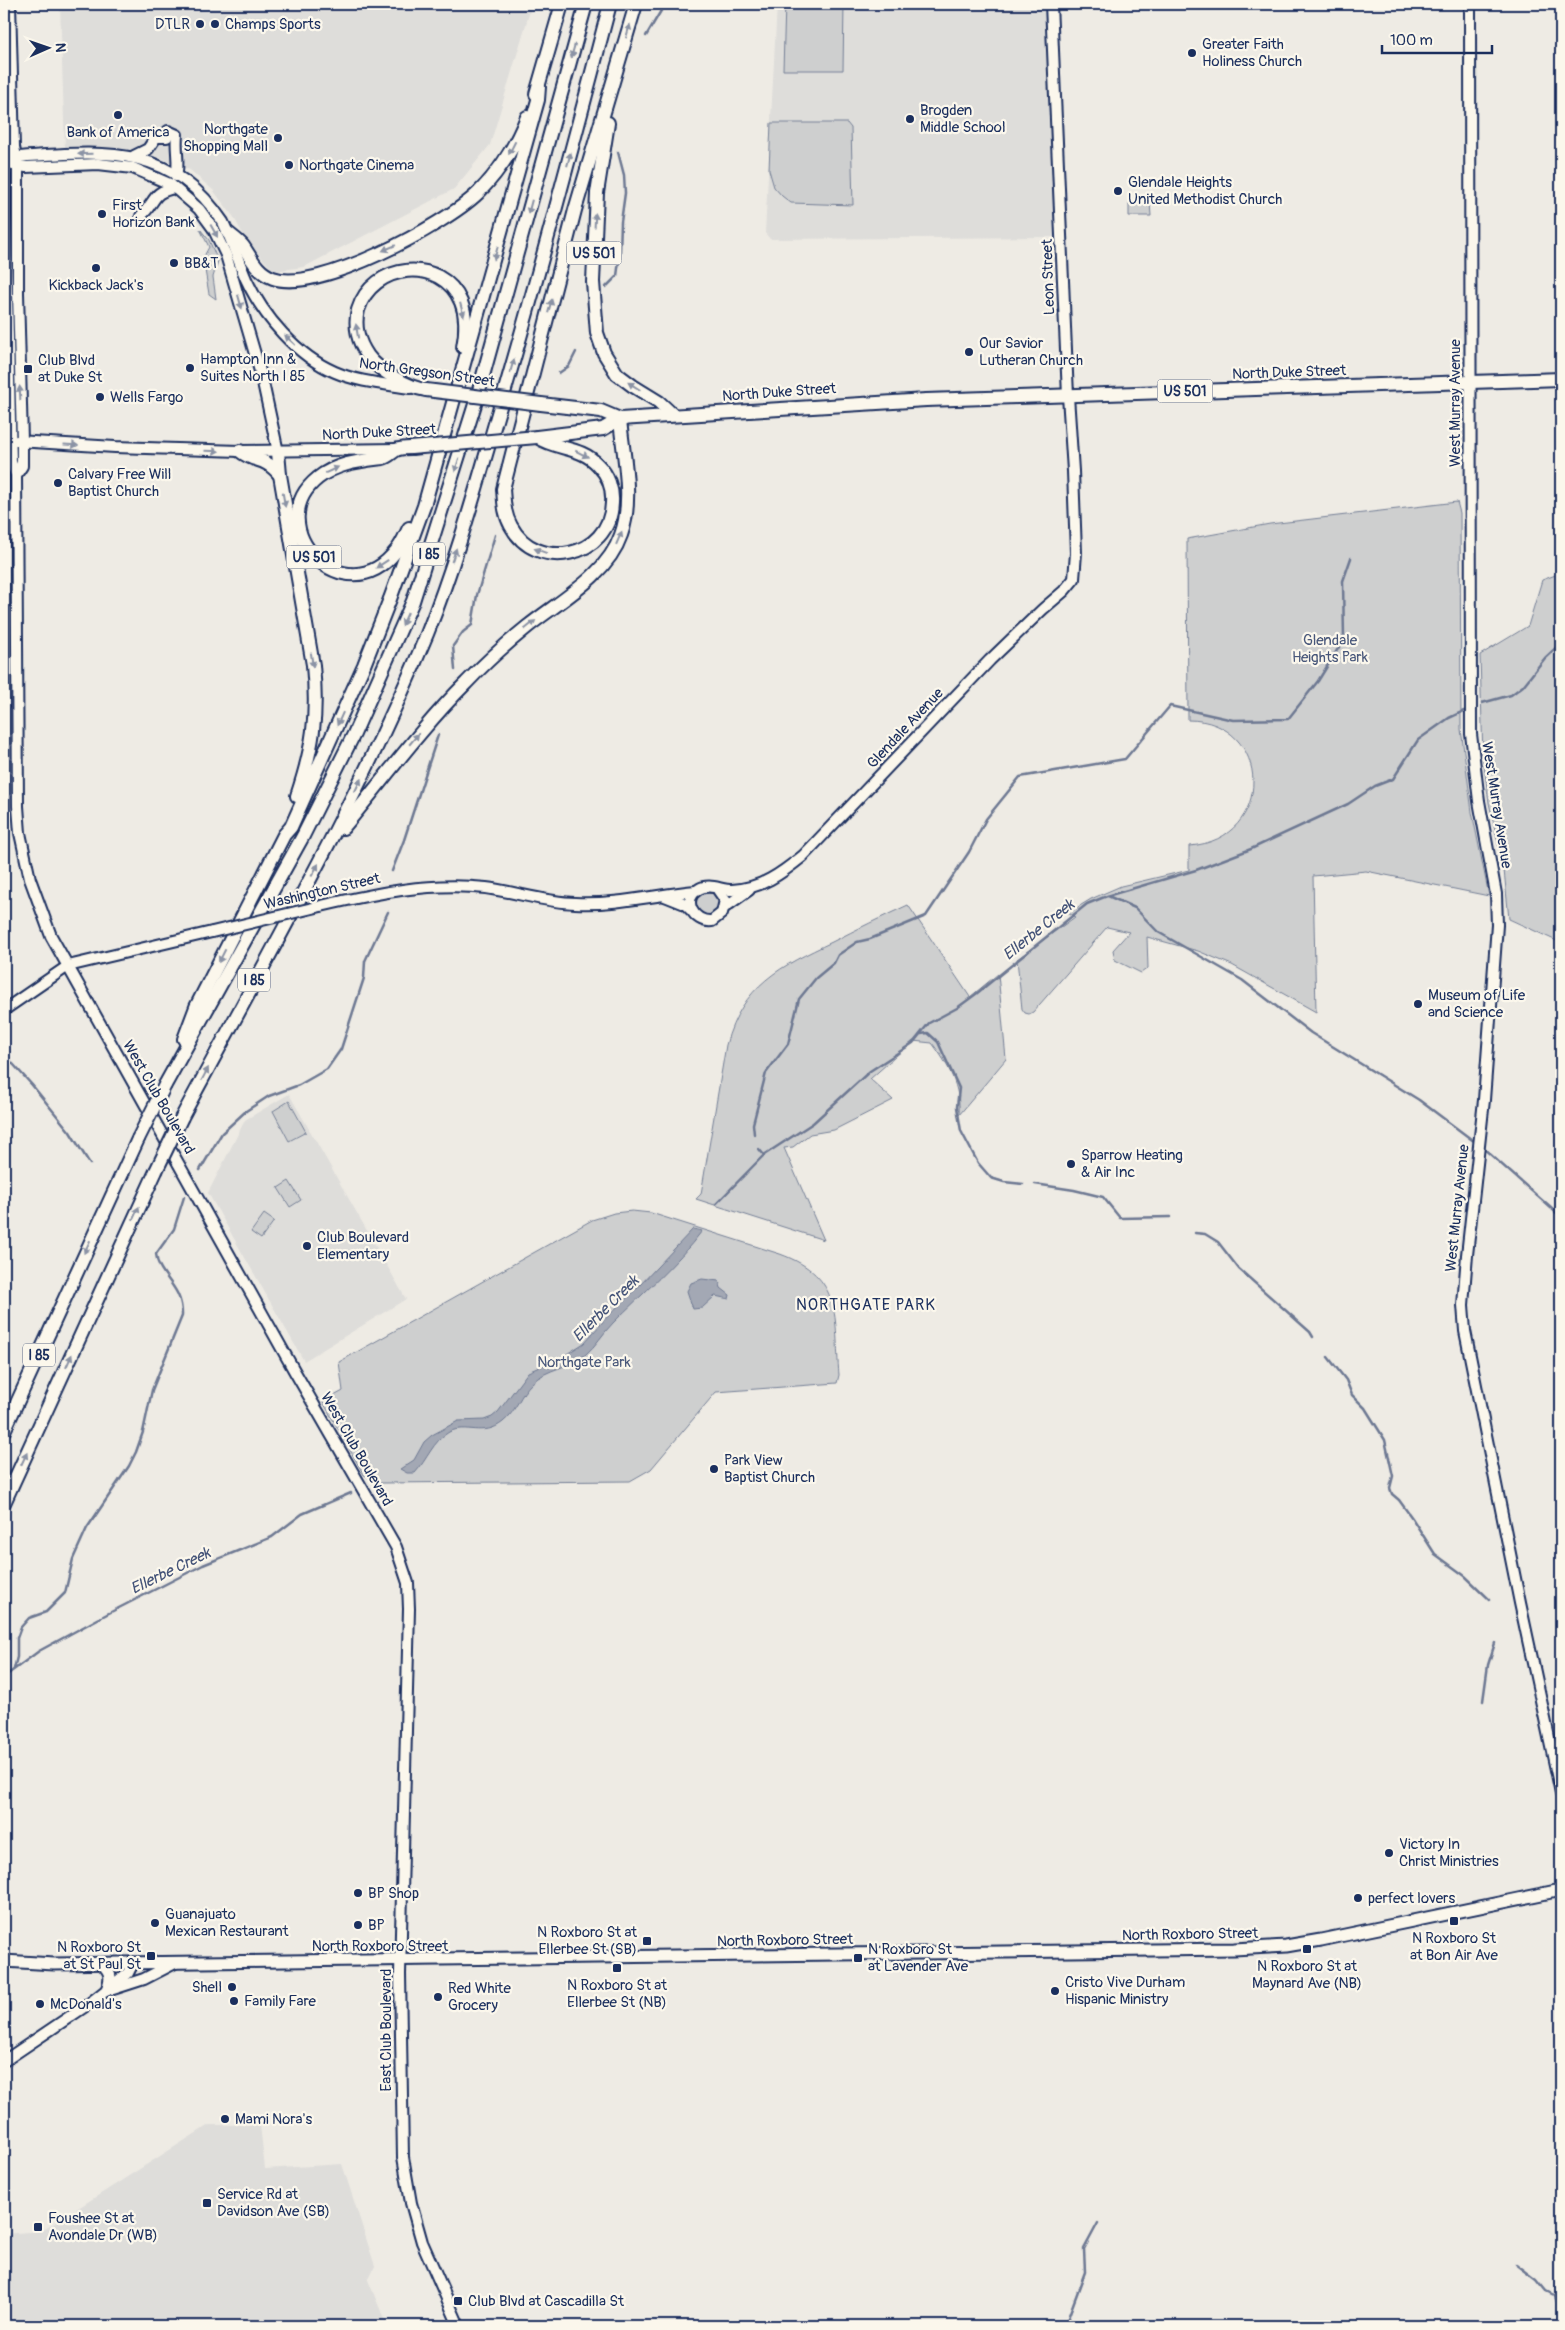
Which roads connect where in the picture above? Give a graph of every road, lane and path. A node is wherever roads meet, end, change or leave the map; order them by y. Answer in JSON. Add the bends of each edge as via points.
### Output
{"nodes":[{"id":1,"x":10,"y":4,"type":"edge"},
{"id":2,"x":562,"y":4,"type":"edge"},
{"id":3,"x":586,"y":4,"type":"edge"},
{"id":4,"x":610,"y":4,"type":"edge"},
{"id":5,"x":636,"y":4,"type":"edge"},
{"id":6,"x":1051,"y":4,"type":"edge"},
{"id":7,"x":1470,"y":4,"type":"edge"},
{"id":8,"x":620,"y":59,"type":"junction"},
{"id":9,"x":539,"y":87,"type":"junction"},
{"id":10,"x":134,"y":156,"type":"junction"},
{"id":11,"x":4,"y":160,"type":"edge"},
{"id":12,"x":16,"y":162,"type":"junction"},
{"id":13,"x":4,"y":174,"type":"edge"},
{"id":14,"x":176,"y":176,"type":"junction"},
{"id":15,"x":175,"y":188,"type":"junction"},
{"id":16,"x":141,"y":216,"type":"dead end"},
{"id":17,"x":228,"y":233,"type":"junction"},
{"id":18,"x":464,"y":362,"type":"junction"},
{"id":19,"x":1561,"y":379,"type":"edge"},
{"id":20,"x":1470,"y":382,"type":"junction"},
{"id":21,"x":419,"y":389,"type":"junction"},
{"id":22,"x":1068,"y":396,"type":"junction"},
{"id":23,"x":674,"y":415,"type":"junction"},
{"id":24,"x":620,"y":419,"type":"junction"},
{"id":25,"x":537,"y":437,"type":"junction"},
{"id":26,"x":7,"y":440,"type":"edge"},
{"id":27,"x":22,"y":442,"type":"junction"},
{"id":28,"x":398,"y":449,"type":"junction"},
{"id":29,"x":240,"y":452,"type":"junction"},
{"id":30,"x":278,"y":452,"type":"junction"},
{"id":31,"x":16,"y":475,"type":"junction"},
{"id":32,"x":280,"y":475,"type":"junction"},
{"id":33,"x":430,"y":477,"type":"junction"},
{"id":34,"x":1074,"y":579,"type":"joint"},
{"id":35,"x":284,"y":835,"type":"junction"},
{"id":36,"x":329,"y":845,"type":"junction"},
{"id":37,"x":752,"y":888,"type":"junction"},
{"id":38,"x":718,"y":890,"type":"junction"},
{"id":39,"x":696,"y":891,"type":"junction"},
{"id":40,"x":664,"y":896,"type":"junction"},
{"id":41,"x":725,"y":907,"type":"junction"},
{"id":42,"x":691,"y":910,"type":"junction"},
{"id":43,"x":68,"y":966,"type":"junction"},
{"id":44,"x":4,"y":1010,"type":"edge"},
{"id":45,"x":175,"y":1065,"type":"junction"},
{"id":46,"x":4,"y":1432,"type":"edge"},
{"id":47,"x":4,"y":1503,"type":"edge"},
{"id":48,"x":406,"y":1695,"type":"joint"},
{"id":49,"x":1561,"y":1793,"type":"edge"},
{"id":50,"x":1561,"y":1890,"type":"edge"},
{"id":51,"x":4,"y":1960,"type":"edge"},
{"id":52,"x":400,"y":1960,"type":"junction"},
{"id":53,"x":133,"y":1963,"type":"junction"},
{"id":54,"x":175,"y":1963,"type":"junction"},
{"id":55,"x":102,"y":1964,"type":"junction"},
{"id":56,"x":107,"y":1990,"type":"junction"},
{"id":57,"x":4,"y":2061,"type":"edge"},
{"id":58,"x":459,"y":2326,"type":"edge"}],
"edges":[{"from":1,"to":12,"type":"street","name":"West Club Boulevard"},
{"from":2,"to":9,"type":"highway","number":"US 501"},
{"from":3,"to":45,"type":"highway","number":"I 85","one_way":true,"via":[[476,401],[413,600],[354,734],[303,836]]},
{"from":36,"to":4,"type":"highway","number":"I 85","one_way":true,"via":[[428,632],[469,511]]},
{"from":8,"to":5,"type":"highway","number":"US 501","one_way":true},
{"from":6,"to":22,"type":"street","name":"Leon Street"},
{"from":7,"to":20,"type":"street","name":"West Murray Avenue"},
{"from":23,"to":8,"type":"highway","number":"US 501","one_way":true,"via":[[617,374],[598,334],[593,282],[597,192]]},
{"from":25,"to":8,"type":"highway","one_way":true,"via":[[548,444],[588,456],[602,469],[611,487],[612,510],[607,525],[595,541],[580,551],[554,555],[526,543],[511,526],[503,489],[575,210]]},
{"from":9,"to":17,"type":"highway","one_way":true,"via":[[509,154],[487,183],[450,216],[404,241],[326,274],[302,280],[282,280],[260,270],[242,245]]},
{"from":9,"to":18,"type":"highway","number":"US 501","one_way":true},
{"from":10,"to":12,"type":"street","name":"North Gregson Street","one_way":true,"via":[[98,153]]},
{"from":10,"to":14,"type":"street","name":"North Gregson Street","via":[[158,164]]},
{"from":10,"to":14,"type":"street","via":[[148,149],[156,137],[177,135],[175,152],[179,166]]},
{"from":11,"to":12,"type":"street","name":"North Gregson Street"},
{"from":12,"to":15,"type":"street","name":"North Gregson Street","via":[[121,166],[142,170]]},
{"from":27,"to":12,"type":"street","name":"West Club Boulevard","one_way":true},
{"from":13,"to":26,"type":"street","name":"West Club Boulevard"},
{"from":14,"to":17,"type":"street","name":"North Gregson Street","via":[[206,200]]},
{"from":15,"to":16,"type":"street","via":[[157,194],[152,206]]},
{"from":15,"to":30,"type":"street","name":"North Gregson Street","one_way":true,"via":[[207,219],[226,256],[262,378]]},
{"from":21,"to":17,"type":"street","name":"North Gregson Street","one_way":true,"via":[[334,372],[296,345],[272,321],[254,295]]},
{"from":21,"to":18,"type":"highway","one_way":true,"via":[[370,359],[359,341],[356,323],[360,304],[368,290],[382,278],[402,270],[413,270],[445,282],[458,297],[463,310],[466,327]]},
{"from":18,"to":33,"type":"highway","number":"US 501"},
{"from":19,"to":20,"type":"highway","name":"North Duke Street","number":"US 501"},
{"from":20,"to":22,"type":"highway","name":"North Duke Street","number":"US 501"},
{"from":20,"to":49,"type":"street","name":"West Murray Avenue","via":[[1471,734],[1496,894],[1497,925],[1484,1100],[1463,1305],[1470,1357]]},
{"from":21,"to":24,"type":"highway","name":"North Gregson Street","number":"US 501","bridge":true,"via":[[600,411]]},
{"from":22,"to":23,"type":"highway","name":"North Duke Street","number":"US 501","via":[[926,400]]},
{"from":22,"to":34,"type":"street","name":"Leon Street","via":[[1076,553]]},
{"from":23,"to":24,"type":"highway","name":"North Duke Street","number":"US 501"},
{"from":24,"to":25,"type":"highway","name":"North Duke Street","number":"US 501","via":[[604,429]]},
{"from":36,"to":24,"type":"highway","one_way":true,"via":[[438,711],[482,667],[590,577],[611,554],[627,513]]},
{"from":25,"to":28,"type":"highway","name":"North Duke Street","number":"US 501","bridge":true},
{"from":26,"to":27,"type":"street","name":"North Duke Street"},
{"from":26,"to":31,"type":"street","name":"West Club Boulevard","via":[[10,462]]},
{"from":27,"to":29,"type":"street","name":"North Duke Street","one_way":true},
{"from":27,"to":31,"type":"street","name":"West Club Boulevard","via":[[22,466]]},
{"from":28,"to":30,"type":"street","name":"North Duke Street"},
{"from":33,"to":28,"type":"highway","number":"US 501","one_way":true,"via":[[402,542],[381,565],[366,572],[343,573],[317,560],[300,534],[299,512],[307,490],[330,470],[359,461],[386,458]]},
{"from":29,"to":30,"type":"street","name":"North Duke Street"},
{"from":29,"to":32,"type":"highway","via":[[265,461]]},
{"from":30,"to":32,"type":"highway"},
{"from":31,"to":43,"type":"street","name":"West Club Boulevard","via":[[16,769],[19,822],[33,890],[51,936]]},
{"from":32,"to":35,"type":"highway","one_way":true,"via":[[313,665],[315,695],[312,744]]},
{"from":33,"to":35,"type":"highway","one_way":true,"via":[[417,526],[364,665]]},
{"from":34,"to":37,"type":"street","name":"Glendale Avenue","via":[[990,660],[803,856],[778,875]]},
{"from":35,"to":45,"type":"highway","one_way":true,"via":[[196,1007]]},
{"from":47,"to":36,"type":"highway","number":"I 85","one_way":true,"bridge":true,"via":[[182,1117]]},
{"from":37,"to":38,"type":"street","name":"Glendale Avenue"},
{"from":37,"to":41,"type":"street","name":"Glendale Avenue"},
{"from":38,"to":39,"type":"street","via":[[708,886]]},
{"from":38,"to":41,"type":"street","via":[[724,897]]},
{"from":39,"to":40,"type":"street","name":"Washington Street"},
{"from":39,"to":42,"type":"street","via":[[691,899]]},
{"from":40,"to":42,"type":"street","name":"Washington Street","via":[[685,904]]},
{"from":40,"to":43,"type":"street","name":"Washington Street","bridge":true,"via":[[574,904],[486,888],[441,886],[397,890]]},
{"from":41,"to":42,"type":"street","via":[[719,917],[708,921],[698,918]]},
{"from":43,"to":44,"type":"street","name":"Washington Street"},
{"from":43,"to":48,"type":"street","name":"West Club Boulevard","via":[[396,1547],[409,1590]]},
{"from":45,"to":46,"type":"highway","number":"I 85","one_way":true,"bridge":true},
{"from":48,"to":52,"type":"street","name":"East Club Boulevard"},
{"from":50,"to":52,"type":"main road","name":"North Roxboro Street","via":[[1321,1940],[1234,1949]]},
{"from":51,"to":55,"type":"main road","name":"North Roxboro Street"},
{"from":52,"to":54,"type":"main road","name":"North Roxboro Street"},
{"from":52,"to":58,"type":"street","name":"East Club Boulevard","via":[[401,2122],[406,2176],[422,2242]]},
{"from":53,"to":54,"type":"main road","name":"North Roxboro Street"},
{"from":53,"to":55,"type":"main road","name":"North Roxboro Street"},
{"from":53,"to":56,"type":"street","via":[[128,1974]]},
{"from":54,"to":56,"type":"street","via":[[144,1979]]},
{"from":55,"to":56,"type":"main road","via":[[108,1969],[111,1979]]},
{"from":56,"to":57,"type":"street"}]}
